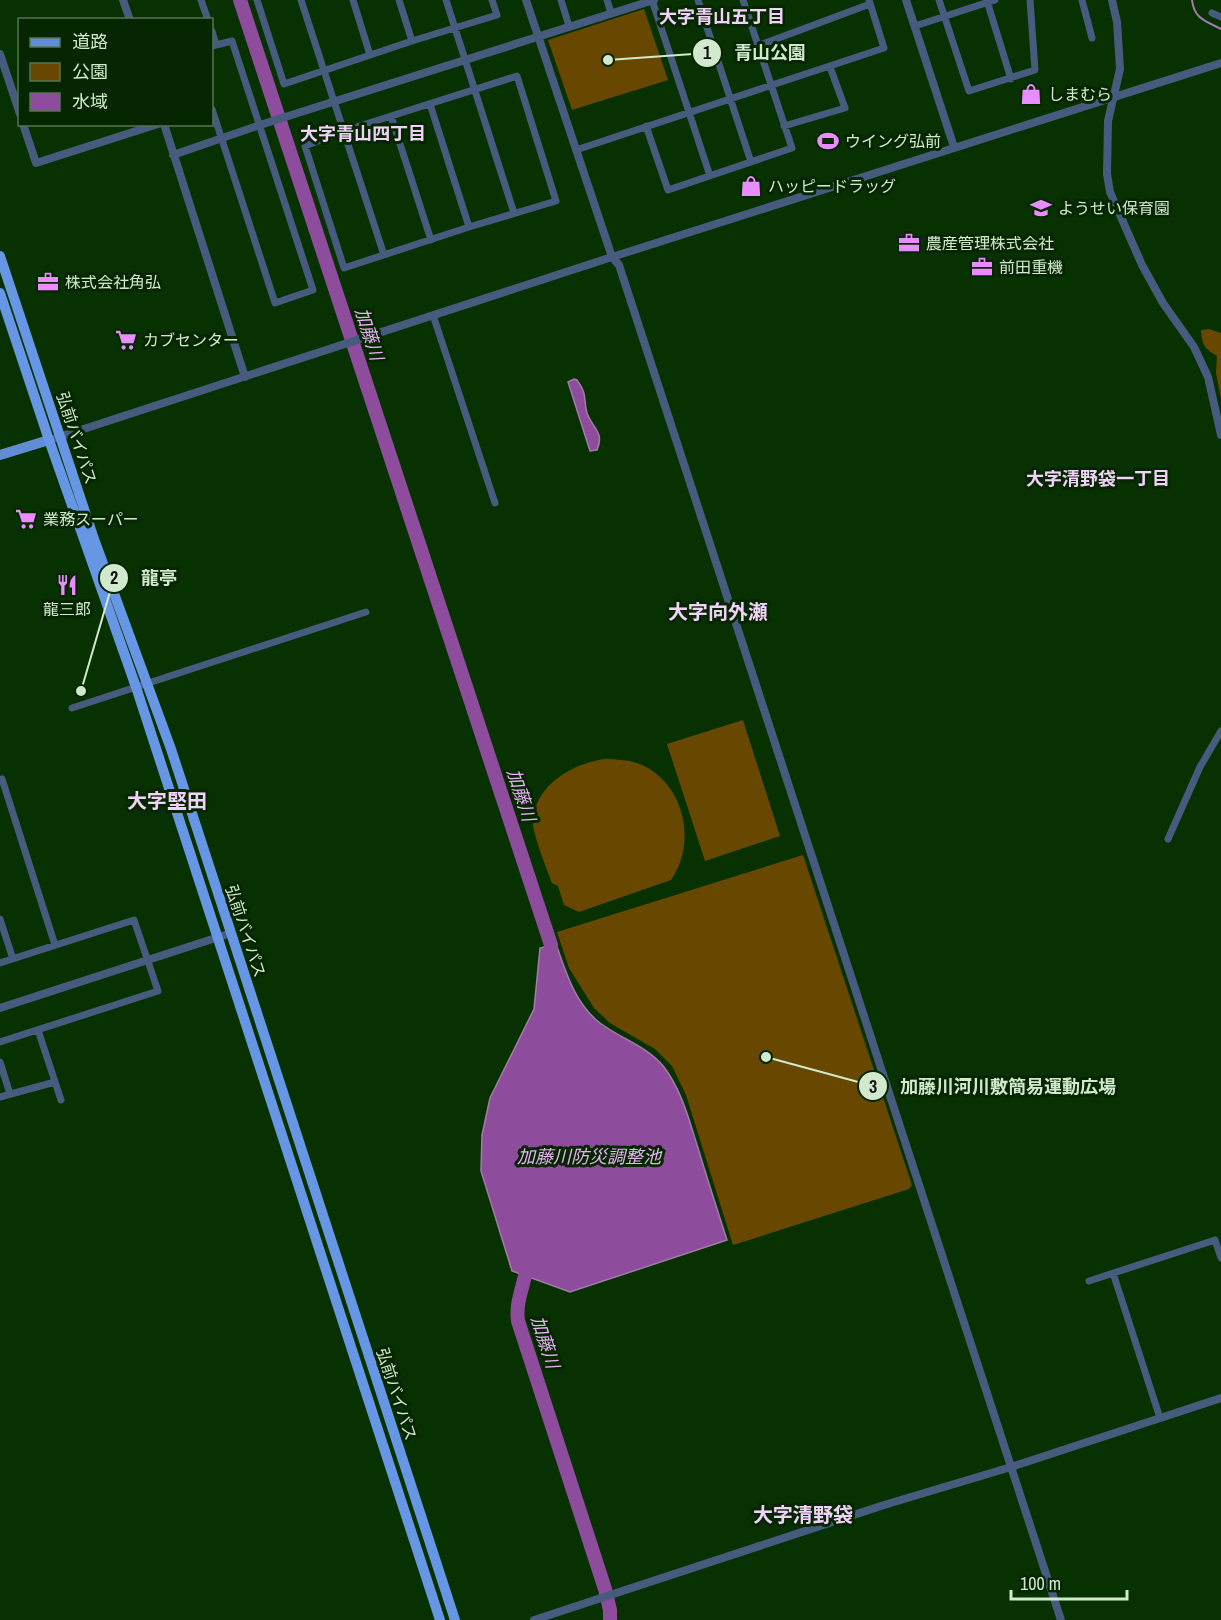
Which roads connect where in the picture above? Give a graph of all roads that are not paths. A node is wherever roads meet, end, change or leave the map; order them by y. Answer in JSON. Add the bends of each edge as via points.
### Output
{"nodes":[{"id":1,"x":201,"y":0,"type":"edge"},
{"id":2,"x":257,"y":0,"type":"edge"},
{"id":3,"x":301,"y":0,"type":"edge"},
{"id":4,"x":353,"y":0,"type":"edge"},
{"id":5,"x":399,"y":0,"type":"edge"},
{"id":6,"x":446,"y":0,"type":"edge"},
{"id":7,"x":492,"y":0,"type":"edge"},
{"id":8,"x":526,"y":0,"type":"edge"},
{"id":9,"x":561,"y":0,"type":"edge"},
{"id":10,"x":607,"y":0,"type":"edge"},
{"id":11,"x":653,"y":0,"type":"edge"},
{"id":12,"x":698,"y":0,"type":"edge"},
{"id":13,"x":743,"y":0,"type":"edge"},
{"id":14,"x":906,"y":0,"type":"edge"},
{"id":15,"x":939,"y":0,"type":"edge"},
{"id":16,"x":1030,"y":0,"type":"edge"},
{"id":17,"x":1082,"y":0,"type":"edge"},
{"id":18,"x":1112,"y":0,"type":"edge"},
{"id":19,"x":126,"y":1,"type":"edge"},
{"id":20,"x":990,"y":1,"type":"edge"},
{"id":21,"x":870,"y":2,"type":"edge"},
{"id":22,"x":611,"y":13,"type":"junction"},
{"id":23,"x":1212,"y":13,"type":"dead end"},
{"id":24,"x":945,"y":16,"type":"junction"},
{"id":25,"x":1221,"y":17,"type":"edge"},
{"id":26,"x":129,"y":18,"type":"edge"},
{"id":27,"x":207,"y":18,"type":"edge"},
{"id":28,"x":569,"y":26,"type":"junction"},
{"id":29,"x":915,"y":26,"type":"junction"},
{"id":30,"x":455,"y":29,"type":"junction"},
{"id":31,"x":538,"y":36,"type":"junction"},
{"id":32,"x":1092,"y":38,"type":"dead end"},
{"id":33,"x":412,"y":41,"type":"junction"},
{"id":34,"x":214,"y":46,"type":"edge"},
{"id":35,"x":757,"y":46,"type":"junction"},
{"id":36,"x":0,"y":54,"type":"edge"},
{"id":37,"x":370,"y":55,"type":"junction"},
{"id":38,"x":465,"y":60,"type":"junction"},
{"id":39,"x":1221,"y":63,"type":"edge"},
{"id":40,"x":830,"y":67,"type":"junction"},
{"id":41,"x":324,"y":71,"type":"junction"},
{"id":42,"x":1011,"y":79,"type":"junction"},
{"id":43,"x":771,"y":86,"type":"junction"},
{"id":44,"x":475,"y":90,"type":"junction"},
{"id":45,"x":1113,"y":97,"type":"junction"},
{"id":46,"x":730,"y":98,"type":"junction"},
{"id":47,"x":334,"y":102,"type":"junction"},
{"id":48,"x":430,"y":104,"type":"junction"},
{"id":49,"x":18,"y":108,"type":"edge"},
{"id":50,"x":213,"y":112,"type":"edge"},
{"id":51,"x":688,"y":113,"type":"junction"},
{"id":52,"x":391,"y":116,"type":"junction"},
{"id":53,"x":260,"y":125,"type":"junction"},
{"id":54,"x":24,"y":126,"type":"edge"},
{"id":55,"x":152,"y":126,"type":"edge"},
{"id":56,"x":165,"y":126,"type":"edge"},
{"id":57,"x":646,"y":126,"type":"junction"},
{"id":58,"x":784,"y":126,"type":"junction"},
{"id":59,"x":344,"y":130,"type":"junction"},
{"id":60,"x":221,"y":138,"type":"junction"},
{"id":61,"x":954,"y":147,"type":"junction"},
{"id":62,"x":576,"y":150,"type":"junction"},
{"id":63,"x":173,"y":155,"type":"junction"},
{"id":64,"x":751,"y":162,"type":"junction"},
{"id":65,"x":710,"y":176,"type":"junction"},
{"id":66,"x":514,"y":213,"type":"junction"},
{"id":67,"x":469,"y":227,"type":"junction"},
{"id":68,"x":431,"y":240,"type":"junction"},
{"id":69,"x":384,"y":255,"type":"junction"},
{"id":70,"x":0,"y":256,"type":"edge"},
{"id":71,"x":612,"y":257,"type":"junction"},
{"id":72,"x":0,"y":293,"type":"edge"},
{"id":73,"x":433,"y":315,"type":"junction"},
{"id":74,"x":245,"y":377,"type":"junction"},
{"id":75,"x":1221,"y":435,"type":"edge"},
{"id":76,"x":60,"y":436,"type":"junction"},
{"id":77,"x":49,"y":440,"type":"junction"},
{"id":78,"x":0,"y":456,"type":"edge"},
{"id":79,"x":495,"y":503,"type":"dead end"},
{"id":80,"x":366,"y":612,"type":"dead end"},
{"id":81,"x":148,"y":683,"type":"junction"},
{"id":82,"x":136,"y":687,"type":"junction"},
{"id":83,"x":72,"y":708,"type":"dead end"},
{"id":84,"x":1221,"y":731,"type":"edge"},
{"id":85,"x":0,"y":780,"type":"edge"},
{"id":86,"x":1168,"y":839,"type":"dead end"},
{"id":87,"x":0,"y":919,"type":"edge"},
{"id":88,"x":231,"y":933,"type":"junction"},
{"id":89,"x":218,"y":938,"type":"junction"},
{"id":90,"x":55,"y":945,"type":"junction"},
{"id":91,"x":13,"y":959,"type":"junction"},
{"id":92,"x":148,"y":961,"type":"junction"},
{"id":93,"x":0,"y":963,"type":"edge"},
{"id":94,"x":0,"y":1008,"type":"edge"},
{"id":95,"x":38,"y":1030,"type":"junction"},
{"id":96,"x":0,"y":1042,"type":"edge"},
{"id":97,"x":0,"y":1063,"type":"edge"},
{"id":98,"x":55,"y":1082,"type":"junction"},
{"id":99,"x":10,"y":1094,"type":"junction"},
{"id":100,"x":0,"y":1097,"type":"edge"},
{"id":101,"x":61,"y":1101,"type":"dead end"},
{"id":102,"x":1221,"y":1258,"type":"edge"},
{"id":103,"x":1113,"y":1273,"type":"junction"},
{"id":104,"x":1089,"y":1281,"type":"dead end"},
{"id":105,"x":1221,"y":1398,"type":"edge"},
{"id":106,"x":1160,"y":1418,"type":"junction"},
{"id":107,"x":1011,"y":1467,"type":"junction"},
{"id":108,"x":440,"y":1620,"type":"edge"},
{"id":109,"x":455,"y":1620,"type":"edge"},
{"id":110,"x":534,"y":1620,"type":"edge"},
{"id":111,"x":1061,"y":1620,"type":"edge"}],
"edges":[{"from":1,"to":27,"type":"street"},
{"from":2,"to":41,"type":"street","via":[[284,84]]},
{"from":3,"to":41,"type":"street"},
{"from":4,"to":37,"type":"street"},
{"from":5,"to":33,"type":"street"},
{"from":6,"to":30,"type":"street"},
{"from":7,"to":30,"type":"street","via":[[497,15]]},
{"from":8,"to":31,"type":"street"},
{"from":9,"to":28,"type":"street"},
{"from":10,"to":22,"type":"street"},
{"from":11,"to":22,"type":"street"},
{"from":11,"to":51,"type":"street"},
{"from":12,"to":46,"type":"street"},
{"from":13,"to":35,"type":"street"},
{"from":14,"to":29,"type":"street"},
{"from":15,"to":24,"type":"street"},
{"from":16,"to":42,"type":"street","via":[[1035,70]]},
{"from":17,"to":32,"type":"street"},
{"from":18,"to":45,"type":"street","via":[[1120,46],[1120,69]]},
{"from":19,"to":26,"type":"street"},
{"from":20,"to":24,"type":"street"},
{"from":20,"to":42,"type":"street"},
{"from":21,"to":35,"type":"street"},
{"from":21,"to":40,"type":"street","via":[[884,48]]},
{"from":22,"to":28,"type":"street"},
{"from":23,"to":25,"type":"street"},
{"from":24,"to":29,"type":"street"},
{"from":24,"to":42,"type":"street","via":[[969,91]]},
{"from":28,"to":31,"type":"street"},
{"from":29,"to":61,"type":"street"},
{"from":30,"to":33,"type":"street"},
{"from":30,"to":38,"type":"street"},
{"from":31,"to":38,"type":"street"},
{"from":31,"to":62,"type":"street"},
{"from":33,"to":37,"type":"street"},
{"from":34,"to":53,"type":"street","via":[[232,41]]},
{"from":35,"to":43,"type":"street"},
{"from":36,"to":49,"type":"street"},
{"from":37,"to":41,"type":"street"},
{"from":38,"to":44,"type":"street"},
{"from":38,"to":47,"type":"street"},
{"from":39,"to":45,"type":"street"},
{"from":40,"to":43,"type":"street"},
{"from":40,"to":58,"type":"street","via":[[845,108]]},
{"from":41,"to":47,"type":"street"},
{"from":43,"to":46,"type":"street"},
{"from":43,"to":58,"type":"street"},
{"from":44,"to":48,"type":"street"},
{"from":44,"to":66,"type":"street"},
{"from":44,"to":66,"type":"street","via":[[517,76],[528,110],[556,201]]},
{"from":45,"to":61,"type":"street"},
{"from":45,"to":75,"type":"street","via":[[1108,121],[1110,192],[1142,265],[1194,347],[1208,377]]},
{"from":46,"to":51,"type":"street"},
{"from":46,"to":64,"type":"street"},
{"from":47,"to":53,"type":"street"},
{"from":47,"to":59,"type":"street"},
{"from":48,"to":52,"type":"street"},
{"from":48,"to":67,"type":"street"},
{"from":50,"to":60,"type":"street"},
{"from":51,"to":57,"type":"street"},
{"from":51,"to":65,"type":"street"},
{"from":52,"to":59,"type":"street"},
{"from":52,"to":68,"type":"street"},
{"from":53,"to":60,"type":"street"},
{"from":53,"to":60,"type":"street","via":[[313,290],[274,303]]},
{"from":54,"to":55,"type":"street","via":[[36,164]]},
{"from":56,"to":63,"type":"street"},
{"from":57,"to":62,"type":"street"},
{"from":57,"to":65,"type":"street","via":[[668,190]]},
{"from":58,"to":64,"type":"street","via":[[792,148]]},
{"from":59,"to":69,"type":"street"},
{"from":59,"to":69,"type":"street","via":[[305,146],[344,268]]},
{"from":60,"to":63,"type":"street"},
{"from":61,"to":71,"type":"street"},
{"from":62,"to":71,"type":"street"},
{"from":63,"to":74,"type":"street"},
{"from":64,"to":65,"type":"street"},
{"from":66,"to":67,"type":"street"},
{"from":67,"to":68,"type":"street"},
{"from":68,"to":69,"type":"street"},
{"from":70,"to":76,"type":"highway","name":"弘前バイパス"},
{"from":71,"to":73,"type":"street"},
{"from":71,"to":107,"type":"street","via":[[619,266]]},
{"from":72,"to":77,"type":"highway","name":"弘前バイパス"},
{"from":73,"to":74,"type":"street"},
{"from":73,"to":79,"type":"street"},
{"from":74,"to":76,"type":"street"},
{"from":76,"to":77,"type":"street"},
{"from":76,"to":81,"type":"highway","name":"弘前バイパス"},
{"from":77,"to":78,"type":"main road"},
{"from":77,"to":82,"type":"highway","name":"弘前バイパス"},
{"from":80,"to":81,"type":"street"},
{"from":81,"to":82,"type":"street"},
{"from":81,"to":88,"type":"highway","name":"弘前バイパス"},
{"from":82,"to":83,"type":"street"},
{"from":82,"to":89,"type":"highway","name":"弘前バイパス"},
{"from":84,"to":86,"type":"street"},
{"from":85,"to":90,"type":"street"},
{"from":87,"to":91,"type":"street"},
{"from":88,"to":89,"type":"street"},
{"from":88,"to":109,"type":"highway","name":"弘前バイパス"},
{"from":89,"to":92,"type":"street"},
{"from":89,"to":108,"type":"highway","name":"弘前バイパス"},
{"from":90,"to":91,"type":"street"},
{"from":90,"to":92,"type":"street","via":[[134,920]]},
{"from":91,"to":93,"type":"street"},
{"from":92,"to":94,"type":"street"},
{"from":92,"to":95,"type":"street","via":[[158,991]]},
{"from":95,"to":96,"type":"street"},
{"from":95,"to":98,"type":"street"},
{"from":97,"to":99,"type":"street"},
{"from":98,"to":99,"type":"street"},
{"from":98,"to":101,"type":"street"},
{"from":99,"to":100,"type":"street"},
{"from":102,"to":103,"type":"street","via":[[1215,1240]]},
{"from":103,"to":104,"type":"street"},
{"from":103,"to":106,"type":"street"},
{"from":105,"to":106,"type":"street"},
{"from":106,"to":107,"type":"street"},
{"from":107,"to":110,"type":"street"},
{"from":107,"to":111,"type":"street"}]}
